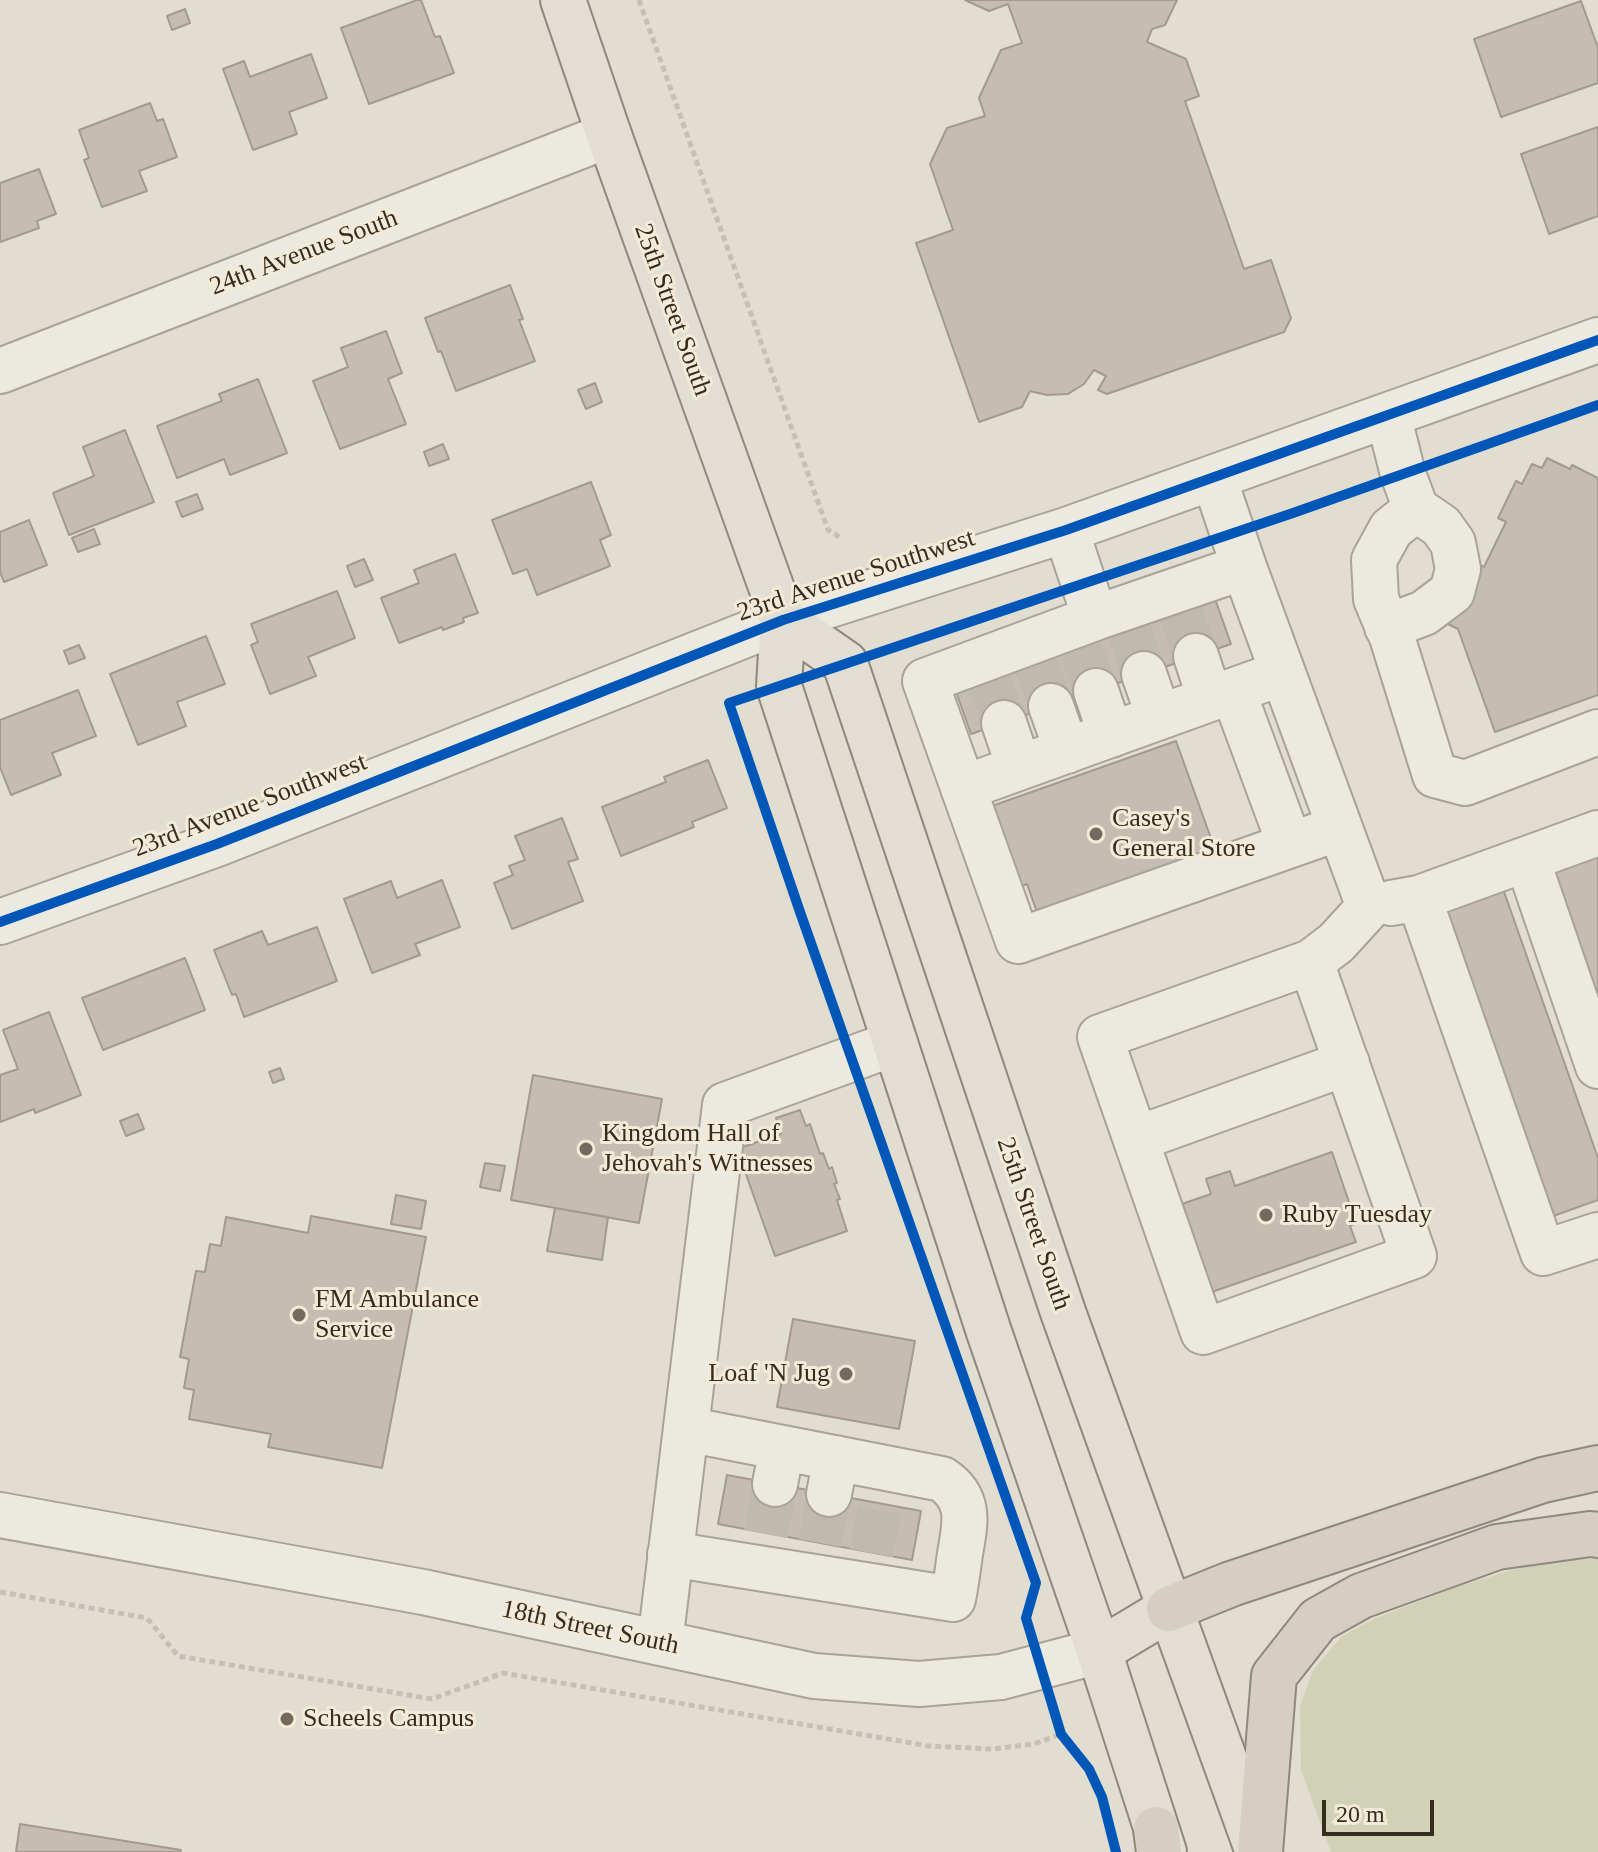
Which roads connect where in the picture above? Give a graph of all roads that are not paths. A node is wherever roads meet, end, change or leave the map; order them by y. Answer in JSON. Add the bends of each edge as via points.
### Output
{"nodes":[{"id":1,"x":563,"y":0,"type":"edge"},
{"id":2,"x":609,"y":135,"type":"junction"},
{"id":3,"x":1598,"y":340,"type":"edge"},
{"id":4,"x":0,"y":371,"type":"edge"},
{"id":5,"x":1388,"y":415,"type":"junction"},
{"id":6,"x":1214,"y":478,"type":"junction"},
{"id":7,"x":1416,"y":509,"type":"junction"},
{"id":8,"x":1066,"y":530,"type":"junction"},
{"id":9,"x":1244,"y":567,"type":"junction"},
{"id":10,"x":783,"y":620,"type":"junction"},
{"id":11,"x":1099,"y":624,"type":"junction"},
{"id":12,"x":1387,"y":627,"type":"junction"},
{"id":13,"x":1196,"y":656,"type":"tunnel mouth"},
{"id":14,"x":1282,"y":673,"type":"junction"},
{"id":15,"x":1144,"y":674,"type":"tunnel mouth"},
{"id":16,"x":1096,"y":691,"type":"tunnel mouth"},
{"id":17,"x":1222,"y":695,"type":"junction"},
{"id":18,"x":1051,"y":706,"type":"tunnel mouth"},
{"id":19,"x":1159,"y":717,"type":"junction"},
{"id":20,"x":1004,"y":723,"type":"tunnel mouth"},
{"id":21,"x":1598,"y":732,"type":"edge"},
{"id":22,"x":1111,"y":735,"type":"junction"},
{"id":23,"x":1067,"y":751,"type":"junction"},
{"id":24,"x":1019,"y":767,"type":"junction"},
{"id":25,"x":963,"y":788,"type":"junction"},
{"id":26,"x":1339,"y":828,"type":"junction"},
{"id":27,"x":1598,"y":833,"type":"edge"},
{"id":28,"x":1290,"y":845,"type":"junction"},
{"id":29,"x":1527,"y":859,"type":"junction"},
{"id":30,"x":1419,"y":898,"type":"junction"},
{"id":31,"x":1369,"y":907,"type":"junction"},
{"id":32,"x":0,"y":922,"type":"edge"},
{"id":33,"x":1311,"y":962,"type":"junction"},
{"id":34,"x":895,"y":1043,"type":"junction"},
{"id":35,"x":1347,"y":1063,"type":"junction"},
{"id":36,"x":1598,"y":1066,"type":"edge"},
{"id":37,"x":1136,"y":1139,"type":"junction"},
{"id":38,"x":1598,"y":1235,"type":"edge"},
{"id":39,"x":686,"y":1429,"type":"junction"},
{"id":40,"x":1598,"y":1468,"type":"edge"},
{"id":41,"x":0,"y":1515,"type":"edge"},
{"id":42,"x":1598,"y":1535,"type":"edge"},
{"id":43,"x":670,"y":1554,"type":"junction"},
{"id":44,"x":1169,"y":1609,"type":"junction"},
{"id":45,"x":660,"y":1643,"type":"junction"},
{"id":46,"x":1099,"y":1651,"type":"junction"},
{"id":47,"x":1160,"y":1844,"type":"edge"},
{"id":48,"x":1259,"y":1852,"type":"edge"}],
"edges":[{"from":1,"to":2,"type":"main road","name":"25th Street South"},
{"from":2,"to":4,"type":"street","name":"24th Avenue South"},
{"from":2,"to":10,"type":"main road","name":"25th Street South"},
{"from":3,"to":5,"type":"street","name":"23rd Avenue Southwest"},
{"from":5,"to":6,"type":"street","name":"23rd Avenue Southwest"},
{"from":5,"to":7,"type":"street"},
{"from":6,"to":8,"type":"street","name":"23rd Avenue Southwest"},
{"from":6,"to":9,"type":"street"},
{"from":7,"to":12,"type":"street","via":[[1391,529],[1374,560],[1376,599]]},
{"from":7,"to":12,"type":"street","via":[[1441,526],[1453,543],[1458,569],[1452,592],[1424,613]]},
{"from":8,"to":10,"type":"street","name":"23rd Avenue Southwest"},
{"from":8,"to":11,"type":"street"},
{"from":9,"to":11,"type":"street","via":[[1176,599]]},
{"from":9,"to":14,"type":"street"},
{"from":10,"to":32,"type":"street","name":"23rd Avenue Southwest","via":[[217,844]]},
{"from":10,"to":34,"type":"main road","name":"25th Street South","via":[[779,686]]},
{"from":10,"to":44,"type":"main road","name":"25th Street South","via":[[845,663],[1063,1312]]},
{"from":11,"to":25,"type":"street","via":[[984,667],[925,681]]},
{"from":12,"to":21,"type":"street","via":[[1435,775],[1465,783]]},
{"from":13,"to":17,"type":"street"},
{"from":14,"to":17,"type":"street"},
{"from":14,"to":26,"type":"street"},
{"from":15,"to":19,"type":"street"},
{"from":16,"to":22,"type":"street"},
{"from":17,"to":19,"type":"street"},
{"from":17,"to":28,"type":"street"},
{"from":18,"to":23,"type":"street"},
{"from":19,"to":22,"type":"street"},
{"from":20,"to":24,"type":"street"},
{"from":22,"to":23,"type":"street"},
{"from":23,"to":24,"type":"street"},
{"from":24,"to":25,"type":"street"},
{"from":25,"to":28,"type":"street","via":[[1018,941]]},
{"from":26,"to":28,"type":"street"},
{"from":26,"to":31,"type":"street"},
{"from":27,"to":29,"type":"street"},
{"from":29,"to":30,"type":"street"},
{"from":29,"to":36,"type":"street"},
{"from":30,"to":31,"type":"street"},
{"from":30,"to":38,"type":"street","via":[[1543,1253]]},
{"from":31,"to":33,"type":"street"},
{"from":33,"to":35,"type":"street"},
{"from":33,"to":37,"type":"street","via":[[1100,1037]]},
{"from":34,"to":39,"type":"street","via":[[725,1105]]},
{"from":34,"to":46,"type":"main road","name":"25th Street South"},
{"from":35,"to":37,"type":"street"},
{"from":35,"to":37,"type":"street","via":[[1414,1256],[1302,1297],[1203,1332]]},
{"from":39,"to":43,"type":"street"},
{"from":39,"to":43,"type":"street","via":[[779,1466],[884,1486],[942,1479],[962,1501],[966,1518],[953,1599],[868,1569],[763,1551]]},
{"from":40,"to":44,"type":"highway","via":[[1543,1480]]},
{"from":41,"to":45,"type":"street","name":"18th Street South","via":[[423,1592]]},
{"from":42,"to":48,"type":"highway","via":[[1497,1547],[1361,1596],[1318,1620],[1274,1676]]},
{"from":43,"to":45,"type":"street"},
{"from":44,"to":46,"type":"main road","name":"18th Street South"},
{"from":44,"to":48,"type":"main road","name":"25th Street South"},
{"from":45,"to":46,"type":"street","name":"18th Street South","via":[[814,1676],[919,1684],[1001,1677]]},
{"from":46,"to":47,"type":"main road","name":"25th Street South"}]}
